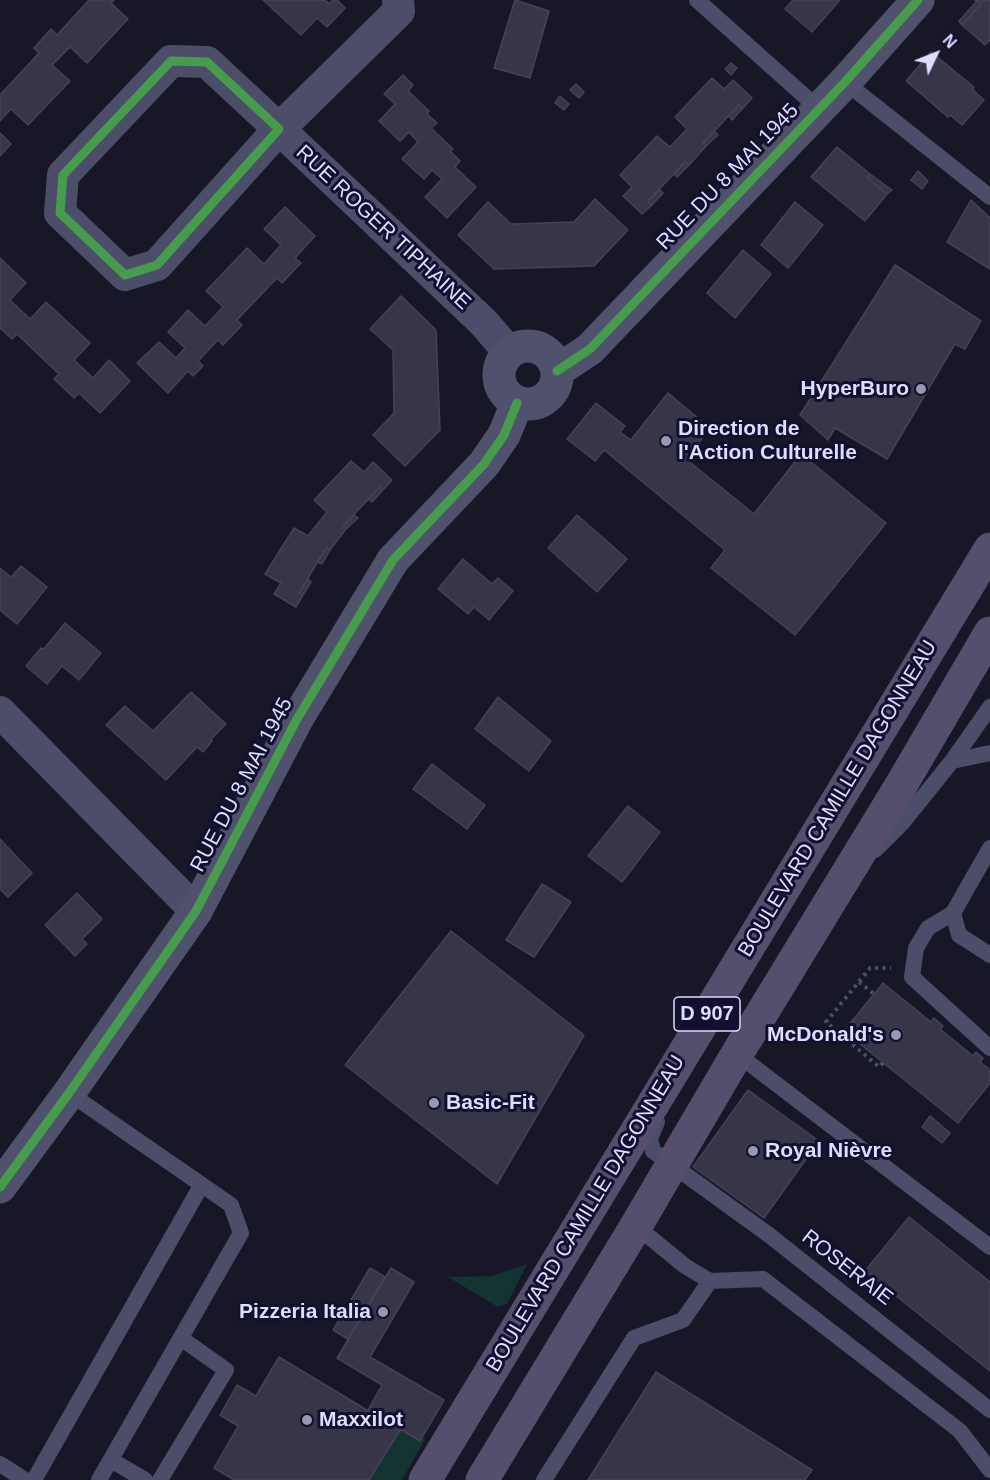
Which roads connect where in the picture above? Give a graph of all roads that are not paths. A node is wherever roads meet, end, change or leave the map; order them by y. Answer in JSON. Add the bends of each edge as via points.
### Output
{"nodes":[{"id":1,"x":398,"y":0,"type":"edge"},
{"id":2,"x":697,"y":0,"type":"edge"},
{"id":3,"x":918,"y":0,"type":"edge"},
{"id":4,"x":845,"y":82,"type":"junction"},
{"id":5,"x":819,"y":109,"type":"junction"},
{"id":6,"x":279,"y":129,"type":"junction"},
{"id":7,"x":990,"y":197,"type":"edge"},
{"id":8,"x":509,"y":352,"type":"junction"},
{"id":9,"x":557,"y":371,"type":"junction"},
{"id":10,"x":517,"y":403,"type":"junction"},
{"id":11,"x":990,"y":549,"type":"edge"},
{"id":12,"x":990,"y":633,"type":"edge"},
{"id":13,"x":990,"y":708,"type":"edge"},
{"id":14,"x":0,"y":712,"type":"edge"},
{"id":15,"x":990,"y":753,"type":"edge"},
{"id":16,"x":952,"y":760,"type":"junction"},
{"id":17,"x":990,"y":848,"type":"edge"},
{"id":18,"x":835,"y":892,"type":"junction"},
{"id":19,"x":196,"y":911,"type":"junction"},
{"id":20,"x":953,"y":913,"type":"junction"},
{"id":21,"x":990,"y":955,"type":"edge"},
{"id":22,"x":727,"y":982,"type":"junction"},
{"id":23,"x":990,"y":1048,"type":"edge"},
{"id":24,"x":737,"y":1054,"type":"junction"},
{"id":25,"x":69,"y":1093,"type":"junction"},
{"id":26,"x":673,"y":1165,"type":"junction"},
{"id":27,"x":201,"y":1186,"type":"junction"},
{"id":28,"x":0,"y":1187,"type":"edge"},
{"id":29,"x":636,"y":1226,"type":"junction"},
{"id":30,"x":990,"y":1247,"type":"edge"},
{"id":31,"x":710,"y":1281,"type":"junction"},
{"id":32,"x":182,"y":1339,"type":"junction"},
{"id":33,"x":990,"y":1410,"type":"edge"},
{"id":34,"x":111,"y":1460,"type":"junction"},
{"id":35,"x":0,"y":1464,"type":"edge"},
{"id":36,"x":990,"y":1470,"type":"edge"},
{"id":37,"x":25,"y":1480,"type":"edge"},
{"id":38,"x":34,"y":1480,"type":"edge"},
{"id":39,"x":99,"y":1480,"type":"edge"},
{"id":40,"x":145,"y":1480,"type":"edge"},
{"id":41,"x":160,"y":1480,"type":"edge"},
{"id":42,"x":425,"y":1480,"type":"edge"},
{"id":43,"x":482,"y":1480,"type":"edge"},
{"id":44,"x":544,"y":1480,"type":"edge"}],
"edges":[{"from":1,"to":6,"type":"street","name":"RUE ROGER TIPHAINE","via":[[399,11]]},
{"from":2,"to":5,"type":"lane"},
{"from":3,"to":4,"type":"street","name":"RUE DU 8 MAI 1945"},
{"from":4,"to":5,"type":"street","name":"RUE DU 8 MAI 1945"},
{"from":4,"to":7,"type":"lane"},
{"from":5,"to":9,"type":"street","name":"RUE DU 8 MAI 1945","via":[[590,349]]},
{"from":6,"to":6,"type":"street","via":[[207,62],[171,61],[63,175],[60,213],[125,275],[157,265]]},
{"from":6,"to":8,"type":"street","name":"RUE ROGER TIPHAINE","via":[[483,322]]},
{"from":8,"to":9,"type":"street","via":[[528,345],[538,348],[548,353]]},
{"from":8,"to":10,"type":"street","via":[[499,367],[500,384],[503,392]]},
{"from":9,"to":10,"type":"street","via":[[550,395],[535,404]]},
{"from":10,"to":19,"type":"street","name":"RUE DU 8 MAI 1945","via":[[504,435],[484,464],[393,560],[297,718]]},
{"from":11,"to":22,"type":"main road","name":"BOULEVARD CAMILLE DAGONNEAU","number":"D 907"},
{"from":12,"to":18,"type":"main road","number":"D 907"},
{"from":13,"to":16,"type":"lane"},
{"from":14,"to":19,"type":"street"},
{"from":15,"to":16,"type":"lane"},
{"from":16,"to":18,"type":"lane","via":[[903,822]]},
{"from":17,"to":20,"type":"lane"},
{"from":18,"to":24,"type":"main road","number":"D 907"},
{"from":19,"to":25,"type":"street","name":"RUE DU 8 MAI 1945"},
{"from":20,"to":21,"type":"lane","via":[[959,935]]},
{"from":20,"to":23,"type":"lane","via":[[928,928],[916,948],[912,977]]},
{"from":22,"to":26,"type":"lane","name":"ROSERAIE","via":[[714,1020],[650,1140],[653,1151]]},
{"from":22,"to":42,"type":"main road","name":"BOULEVARD CAMILLE DAGONNEAU","number":"D 907"},
{"from":24,"to":26,"type":"main road","number":"D 907"},
{"from":24,"to":30,"type":"lane"},
{"from":25,"to":27,"type":"lane"},
{"from":25,"to":28,"type":"street","name":"RUE DU 8 MAI 1945"},
{"from":26,"to":29,"type":"main road","number":"D 907"},
{"from":26,"to":33,"type":"lane","name":"ROSERAIE","via":[[769,1235]]},
{"from":27,"to":32,"type":"lane","via":[[231,1205],[241,1233]]},
{"from":27,"to":38,"type":"lane"},
{"from":29,"to":31,"type":"lane"},
{"from":29,"to":43,"type":"main road","number":"D 907"},
{"from":31,"to":36,"type":"lane","via":[[763,1279],[960,1431]]},
{"from":31,"to":44,"type":"lane","via":[[683,1320],[634,1338]]},
{"from":32,"to":34,"type":"lane"},
{"from":32,"to":41,"type":"lane","via":[[226,1370]]},
{"from":34,"to":39,"type":"lane"},
{"from":34,"to":40,"type":"lane"},
{"from":35,"to":37,"type":"lane"}]}
